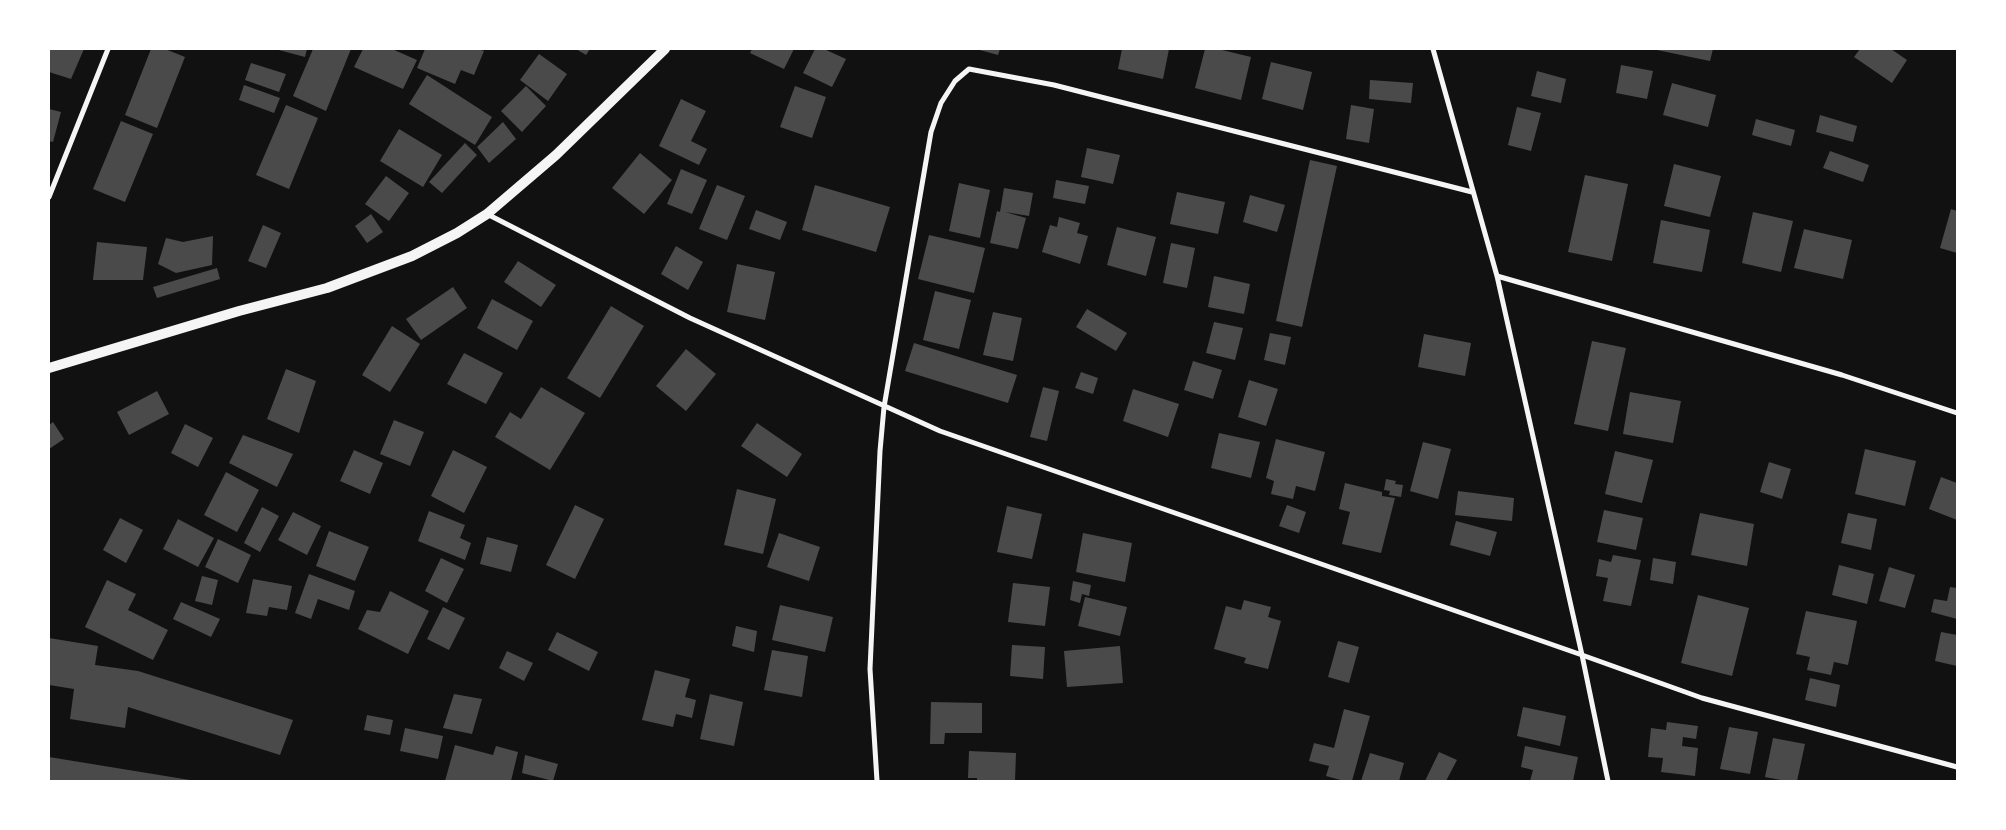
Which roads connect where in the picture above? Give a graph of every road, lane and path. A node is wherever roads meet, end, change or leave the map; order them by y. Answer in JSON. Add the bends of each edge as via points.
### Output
{"nodes":[{"id":1,"x":108,"y":49,"type":"edge"},
{"id":2,"x":664,"y":49,"type":"edge"},
{"id":3,"x":1433,"y":49,"type":"edge"},
{"id":4,"x":1472,"y":192,"type":"junction"},
{"id":5,"x":49,"y":197,"type":"edge"},
{"id":6,"x":487,"y":214,"type":"junction"},
{"id":7,"x":1497,"y":276,"type":"junction"},
{"id":8,"x":49,"y":368,"type":"edge"},
{"id":9,"x":884,"y":407,"type":"junction"},
{"id":10,"x":1957,"y":413,"type":"edge"},
{"id":11,"x":1582,"y":655,"type":"junction"},
{"id":12,"x":1957,"y":767,"type":"edge"},
{"id":13,"x":877,"y":781,"type":"edge"},
{"id":14,"x":1608,"y":781,"type":"edge"}],
"edges":[{"from":1,"to":5,"type":"street"},
{"from":2,"to":6,"type":"main road","via":[[556,155]]},
{"from":3,"to":4,"type":"street"},
{"from":4,"to":7,"type":"street"},
{"from":4,"to":9,"type":"street","via":[[1054,85],[969,69],[955,81],[931,132]]},
{"from":6,"to":8,"type":"main road","via":[[412,256],[327,288],[238,311]]},
{"from":6,"to":9,"type":"street","via":[[690,318]]},
{"from":7,"to":10,"type":"street","via":[[1842,375]]},
{"from":7,"to":11,"type":"street"},
{"from":9,"to":11,"type":"street","via":[[940,431]]},
{"from":9,"to":13,"type":"street","via":[[870,669]]},
{"from":11,"to":12,"type":"street","via":[[1702,698]]},
{"from":11,"to":14,"type":"street"}]}
